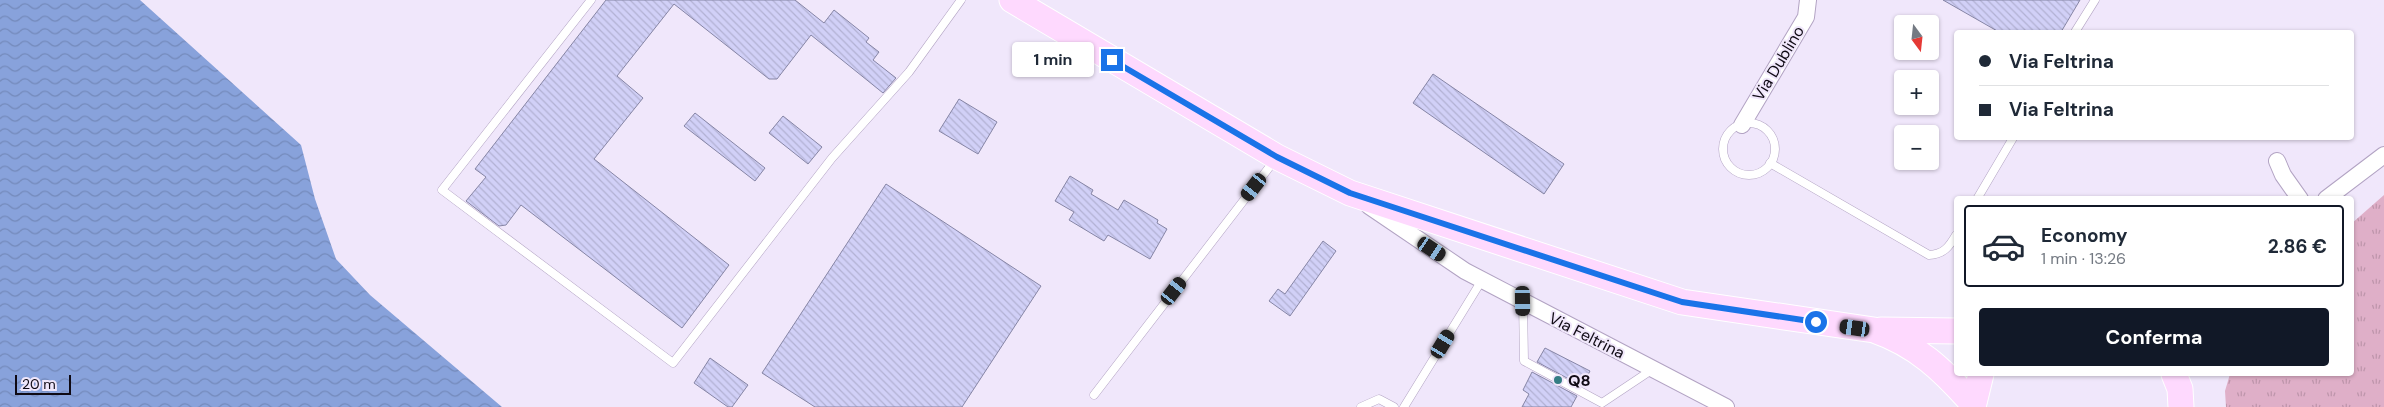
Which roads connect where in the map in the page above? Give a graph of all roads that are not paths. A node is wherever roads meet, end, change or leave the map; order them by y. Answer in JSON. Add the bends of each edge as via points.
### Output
{"nodes":[{"id":1,"x":591,"y":0,"type":"edge"},
{"id":2,"x":961,"y":0,"type":"edge"},
{"id":3,"x":1012,"y":0,"type":"edge"},
{"id":4,"x":1808,"y":0,"type":"edge"},
{"id":5,"x":2094,"y":0,"type":"edge"},
{"id":6,"x":2077,"y":30,"type":"edge"},
{"id":7,"x":1742,"y":124,"type":"junction"},
{"id":8,"x":2012,"y":140,"type":"edge"},
{"id":9,"x":2384,"y":145,"type":"edge"},
{"id":10,"x":2384,"y":155,"type":"edge"},
{"id":11,"x":1277,"y":157,"type":"junction"},
{"id":12,"x":2276,"y":161,"type":"dead end"},
{"id":13,"x":1770,"y":163,"type":"junction"},
{"id":14,"x":2367,"y":166,"type":"junction"},
{"id":15,"x":1350,"y":193,"type":"junction"},
{"id":16,"x":1979,"y":196,"type":"edge"},
{"id":17,"x":2298,"y":196,"type":"edge"},
{"id":18,"x":2330,"y":196,"type":"edge"},
{"id":19,"x":1954,"y":238,"type":"edge"},
{"id":20,"x":1482,"y":280,"type":"junction"},
{"id":21,"x":1523,"y":301,"type":"junction"},
{"id":22,"x":1874,"y":330,"type":"junction"},
{"id":23,"x":1954,"y":331,"type":"edge"},
{"id":24,"x":1653,"y":369,"type":"junction"},
{"id":25,"x":1980,"y":376,"type":"edge"},
{"id":26,"x":1094,"y":395,"type":"dead end"},
{"id":27,"x":1973,"y":406,"type":"edge"},
{"id":28,"x":1361,"y":407,"type":"edge"},
{"id":29,"x":1394,"y":407,"type":"edge"},
{"id":30,"x":1404,"y":407,"type":"edge"},
{"id":31,"x":1726,"y":407,"type":"edge"}],
"edges":[{"from":1,"to":2,"type":"lane","via":[[442,190],[673,363],[832,158],[909,72]]},
{"from":3,"to":11,"type":"main road","name":"Via Feltrina"},
{"from":4,"to":7,"type":"street","name":"Via Dublino","via":[[1806,17]]},
{"from":5,"to":6,"type":"lane"},
{"from":7,"to":13,"type":"lane","via":[[1756,125],[1768,133],[1774,147]]},
{"from":7,"to":13,"type":"lane","via":[[1734,128],[1724,141],[1724,157],[1728,164],[1749,176],[1758,174]]},
{"from":8,"to":16,"type":"lane"},
{"from":9,"to":14,"type":"street"},
{"from":10,"to":14,"type":"street"},
{"from":11,"to":15,"type":"main road","name":"Via Feltrina"},
{"from":11,"to":26,"type":"lane"},
{"from":12,"to":17,"type":"street"},
{"from":13,"to":19,"type":"lane","via":[[1929,255],[1947,250]]},
{"from":14,"to":18,"type":"street"},
{"from":15,"to":20,"type":"street","name":"Via Feltrina"},
{"from":15,"to":22,"type":"main road","name":"Via Feltrina","via":[[1682,302]]},
{"from":20,"to":21,"type":"street","name":"Via Feltrina"},
{"from":20,"to":30,"type":"lane"},
{"from":21,"to":24,"type":"street","name":"Via Feltrina"},
{"from":21,"to":24,"type":"lane","via":[[1524,361],[1602,403]]},
{"from":22,"to":23,"type":"main road","name":"Via Feltrina"},
{"from":22,"to":27,"type":"main road","name":"Via Feltrina","via":[[1898,339],[1930,360]]},
{"from":24,"to":31,"type":"street","name":"Via Feltrina"},
{"from":25,"to":27,"type":"main road","name":"Via Feltrina"},
{"from":28,"to":29,"type":"lane","via":[[1379,400]]}]}
